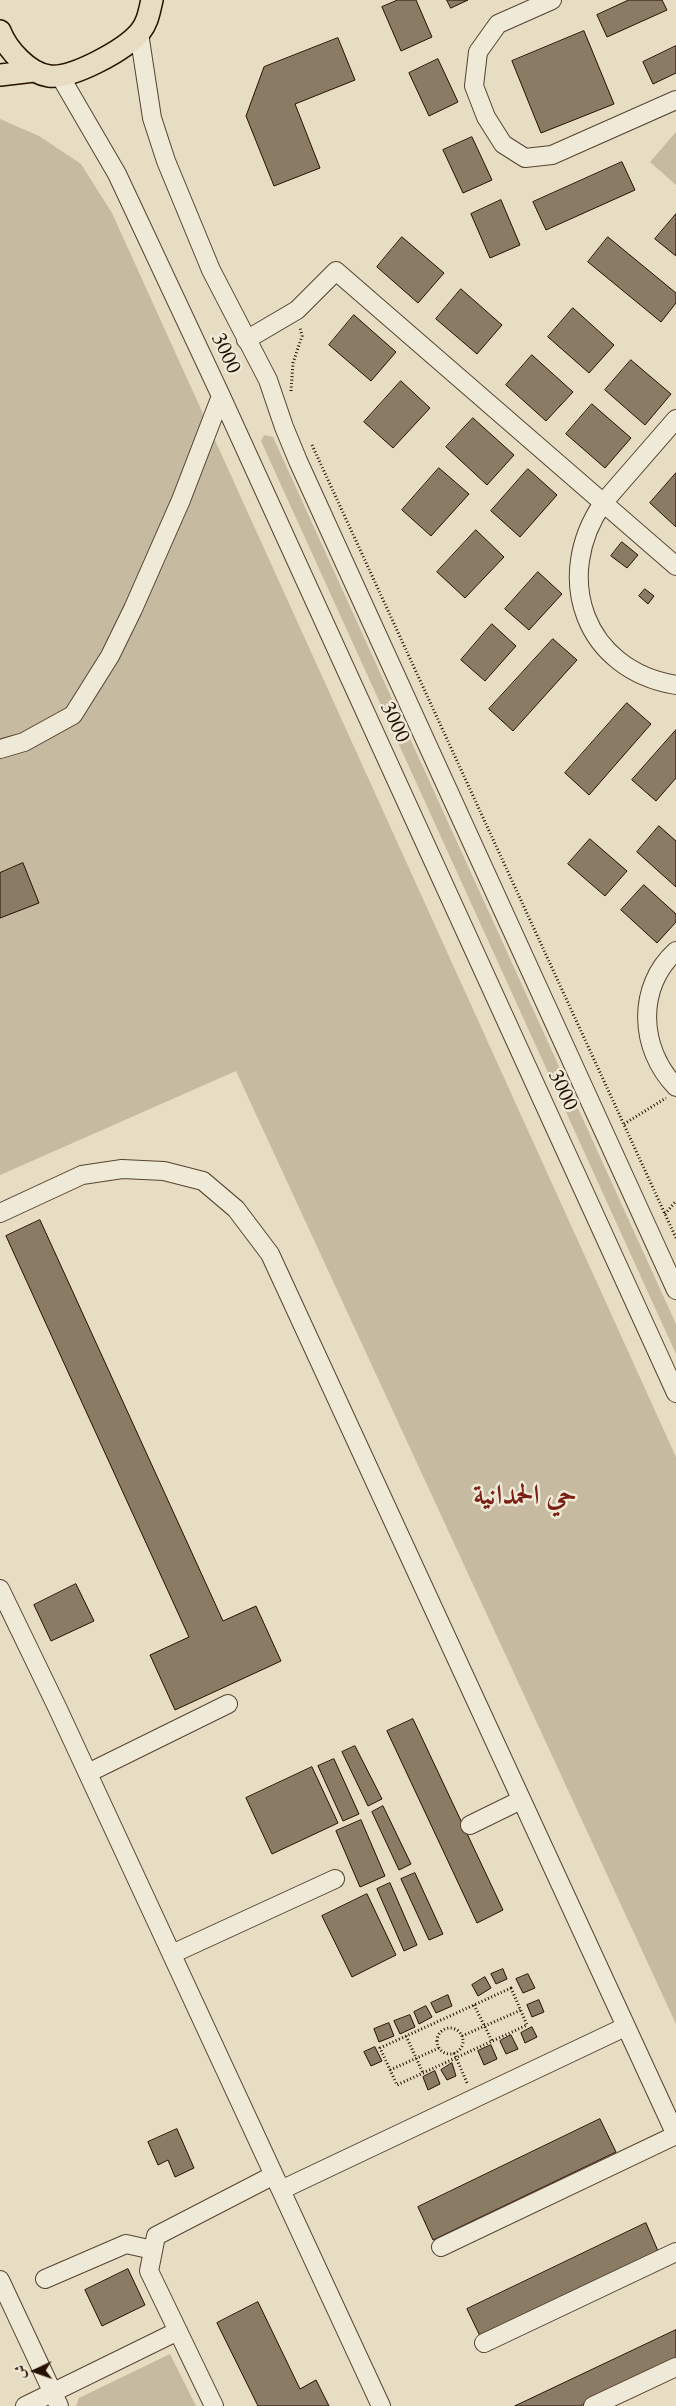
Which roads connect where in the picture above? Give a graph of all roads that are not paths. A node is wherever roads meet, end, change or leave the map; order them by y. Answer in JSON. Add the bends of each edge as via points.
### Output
{"nodes":[{"id":1,"x":169,"y":0,"type":"edge"},
{"id":2,"x":552,"y":0,"type":"edge"},
{"id":3,"x":146,"y":18,"type":"edge"},
{"id":4,"x":0,"y":30,"type":"edge"},
{"id":5,"x":34,"y":71,"type":"junction"},
{"id":6,"x":0,"y":75,"type":"edge"},
{"id":7,"x":60,"y":76,"type":"junction"},
{"id":8,"x":676,"y":100,"type":"edge"},
{"id":9,"x":246,"y":340,"type":"junction"},
{"id":10,"x":222,"y":396,"type":"junction"},
{"id":11,"x":676,"y":419,"type":"edge"},
{"id":12,"x":603,"y":503,"type":"junction"},
{"id":13,"x":676,"y":566,"type":"edge"},
{"id":14,"x":676,"y":686,"type":"edge"},
{"id":15,"x":0,"y":749,"type":"edge"},
{"id":16,"x":676,"y":951,"type":"edge"},
{"id":17,"x":672,"y":1091,"type":"edge"},
{"id":18,"x":0,"y":1213,"type":"edge"},
{"id":19,"x":676,"y":1290,"type":"edge"},
{"id":20,"x":676,"y":1393,"type":"edge"},
{"id":21,"x":1,"y":1594,"type":"edge"},
{"id":22,"x":228,"y":1704,"type":"dead end"},
{"id":23,"x":88,"y":1773,"type":"junction"},
{"id":24,"x":521,"y":1800,"type":"junction"},
{"id":25,"x":470,"y":1825,"type":"dead end"},
{"id":26,"x":335,"y":1879,"type":"dead end"},
{"id":27,"x":172,"y":1954,"type":"junction"},
{"id":28,"x":625,"y":2027,"type":"junction"},
{"id":29,"x":676,"y":2135,"type":"edge"},
{"id":30,"x":277,"y":2182,"type":"junction"},
{"id":31,"x":441,"y":2248,"type":"dead end"},
{"id":32,"x":154,"y":2250,"type":"junction"},
{"id":33,"x":676,"y":2252,"type":"edge"},
{"id":34,"x":45,"y":2279,"type":"dead end"},
{"id":35,"x":0,"y":2280,"type":"edge"},
{"id":36,"x":178,"y":2331,"type":"junction"},
{"id":37,"x":484,"y":2342,"type":"dead end"},
{"id":38,"x":676,"y":2367,"type":"edge"},
{"id":39,"x":56,"y":2399,"type":"edge"},
{"id":40,"x":25,"y":2406,"type":"edge"},
{"id":41,"x":214,"y":2406,"type":"edge"},
{"id":42,"x":381,"y":2406,"type":"edge"},
{"id":43,"x":594,"y":2406,"type":"edge"}],
"edges":[{"from":1,"to":3,"type":"main road"},
{"from":2,"to":8,"type":"street","via":[[498,24],[478,52],[474,86],[486,117],[502,144],[525,158],[552,156]]},
{"from":3,"to":7,"type":"main road","via":[[115,52]]},
{"from":3,"to":9,"type":"street","name":"3000","via":[[152,118],[166,161],[211,270]]},
{"from":4,"to":5,"type":"main road","via":[[14,53]]},
{"from":5,"to":6,"type":"main road"},
{"from":5,"to":7,"type":"main road"},
{"from":7,"to":10,"type":"street","name":"3000","via":[[117,174]]},
{"from":9,"to":12,"type":"street","via":[[297,310],[336,271]]},
{"from":9,"to":19,"type":"street","name":"3000","via":[[268,380],[298,461]]},
{"from":10,"to":15,"type":"street","via":[[133,609],[110,656],[73,716],[24,742]]},
{"from":10,"to":20,"type":"street","name":"3000"},
{"from":11,"to":12,"type":"street"},
{"from":12,"to":13,"type":"street"},
{"from":12,"to":14,"type":"street","via":[[586,533],[580,558],[578,584],[587,617],[595,633],[617,659],[646,678]]},
{"from":16,"to":17,"type":"street","via":[[655,980],[647,1024],[653,1053]]},
{"from":18,"to":24,"type":"street","via":[[82,1175],[122,1169],[164,1171],[203,1181],[236,1209],[270,1254]]},
{"from":21,"to":23,"type":"street"},
{"from":22,"to":23,"type":"street"},
{"from":23,"to":27,"type":"street"},
{"from":24,"to":25,"type":"street"},
{"from":24,"to":28,"type":"street"},
{"from":26,"to":27,"type":"street"},
{"from":27,"to":30,"type":"street"},
{"from":28,"to":29,"type":"street"},
{"from":28,"to":30,"type":"street","via":[[474,2098]]},
{"from":29,"to":31,"type":"street"},
{"from":30,"to":32,"type":"street","via":[[156,2236]]},
{"from":30,"to":42,"type":"street"},
{"from":32,"to":34,"type":"street","via":[[126,2244]]},
{"from":32,"to":36,"type":"street","via":[[149,2271]]},
{"from":33,"to":37,"type":"street"},
{"from":35,"to":39,"type":"street"},
{"from":36,"to":39,"type":"street"},
{"from":36,"to":41,"type":"street"},
{"from":38,"to":43,"type":"street"},
{"from":39,"to":40,"type":"street"}]}
